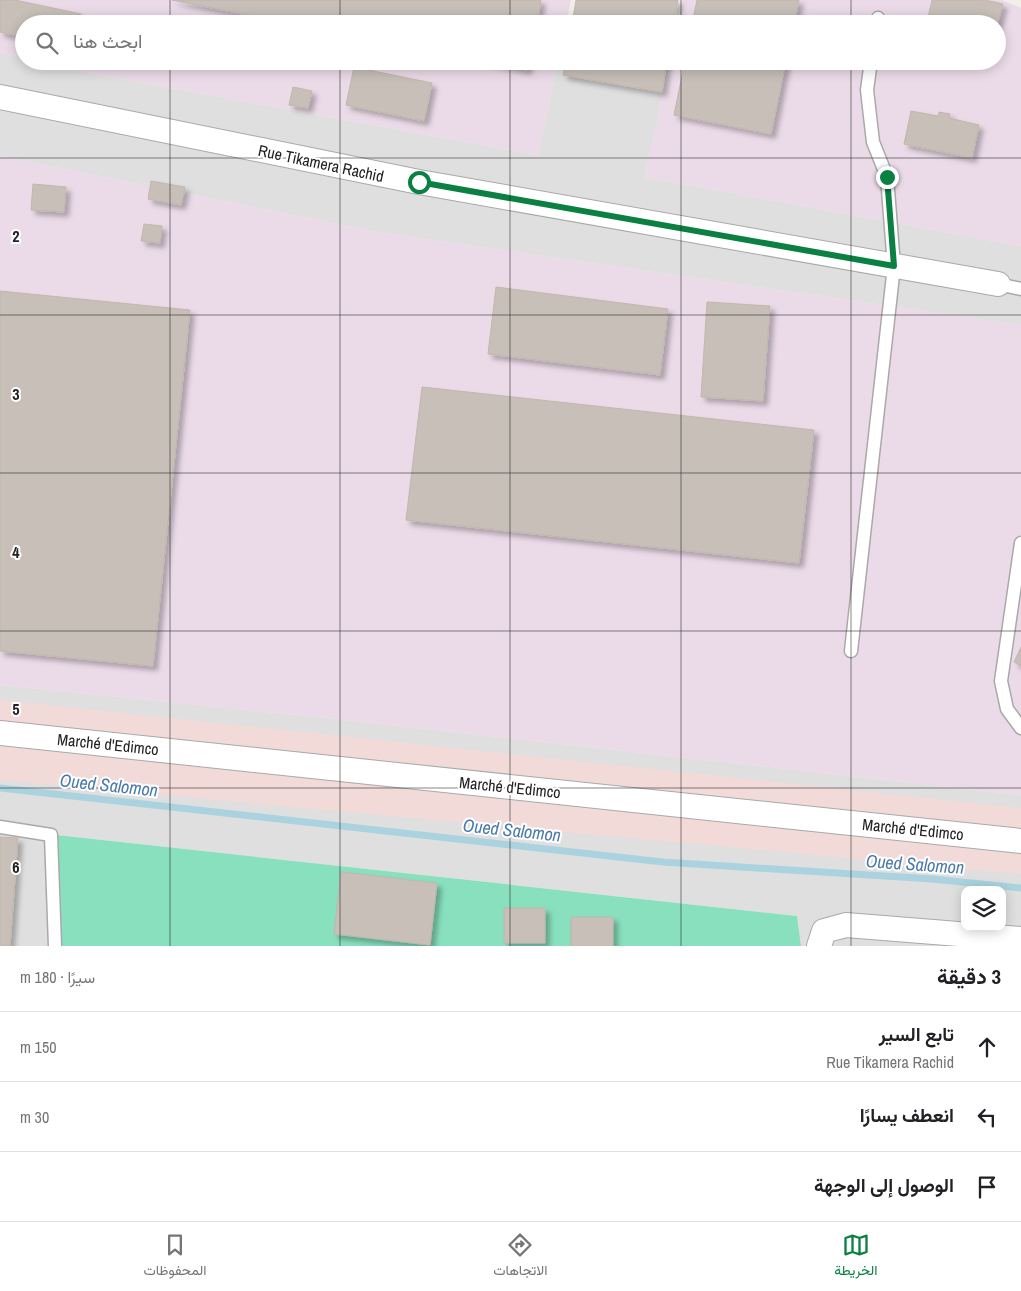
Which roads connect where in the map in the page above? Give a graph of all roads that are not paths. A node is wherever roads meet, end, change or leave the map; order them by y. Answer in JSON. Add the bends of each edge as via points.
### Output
{"nodes":[{"id":1,"x":870,"y":70,"type":"edge"},
{"id":2,"x":0,"y":97,"type":"edge"},
{"id":3,"x":894,"y":266,"type":"junction"},
{"id":4,"x":998,"y":284,"type":"joint"},
{"id":5,"x":1021,"y":288,"type":"edge"},
{"id":6,"x":1021,"y":543,"type":"edge"},
{"id":7,"x":851,"y":651,"type":"dead end"},
{"id":8,"x":1021,"y":728,"type":"edge"},
{"id":9,"x":0,"y":732,"type":"edge"},
{"id":10,"x":0,"y":827,"type":"edge"},
{"id":11,"x":1021,"y":841,"type":"edge"},
{"id":12,"x":1021,"y":939,"type":"edge"},
{"id":13,"x":55,"y":946,"type":"edge"},
{"id":14,"x":819,"y":946,"type":"edge"}],
"edges":[{"from":1,"to":3,"type":"lane","via":[[867,90],[873,142],[887,177]]},
{"from":2,"to":3,"type":"street","name":"Rue Tikamera Rachid","via":[[419,182]]},
{"from":3,"to":4,"type":"street","name":"Rue Tikamera Rachid"},
{"from":3,"to":7,"type":"lane"},
{"from":4,"to":5,"type":"lane"},
{"from":6,"to":8,"type":"lane","via":[[1001,681],[1007,709]]},
{"from":9,"to":11,"type":"street","name":"Marché d'Edimco"},
{"from":10,"to":13,"type":"lane","via":[[51,834]]},
{"from":12,"to":14,"type":"street","via":[[846,925],[824,931]]}]}
